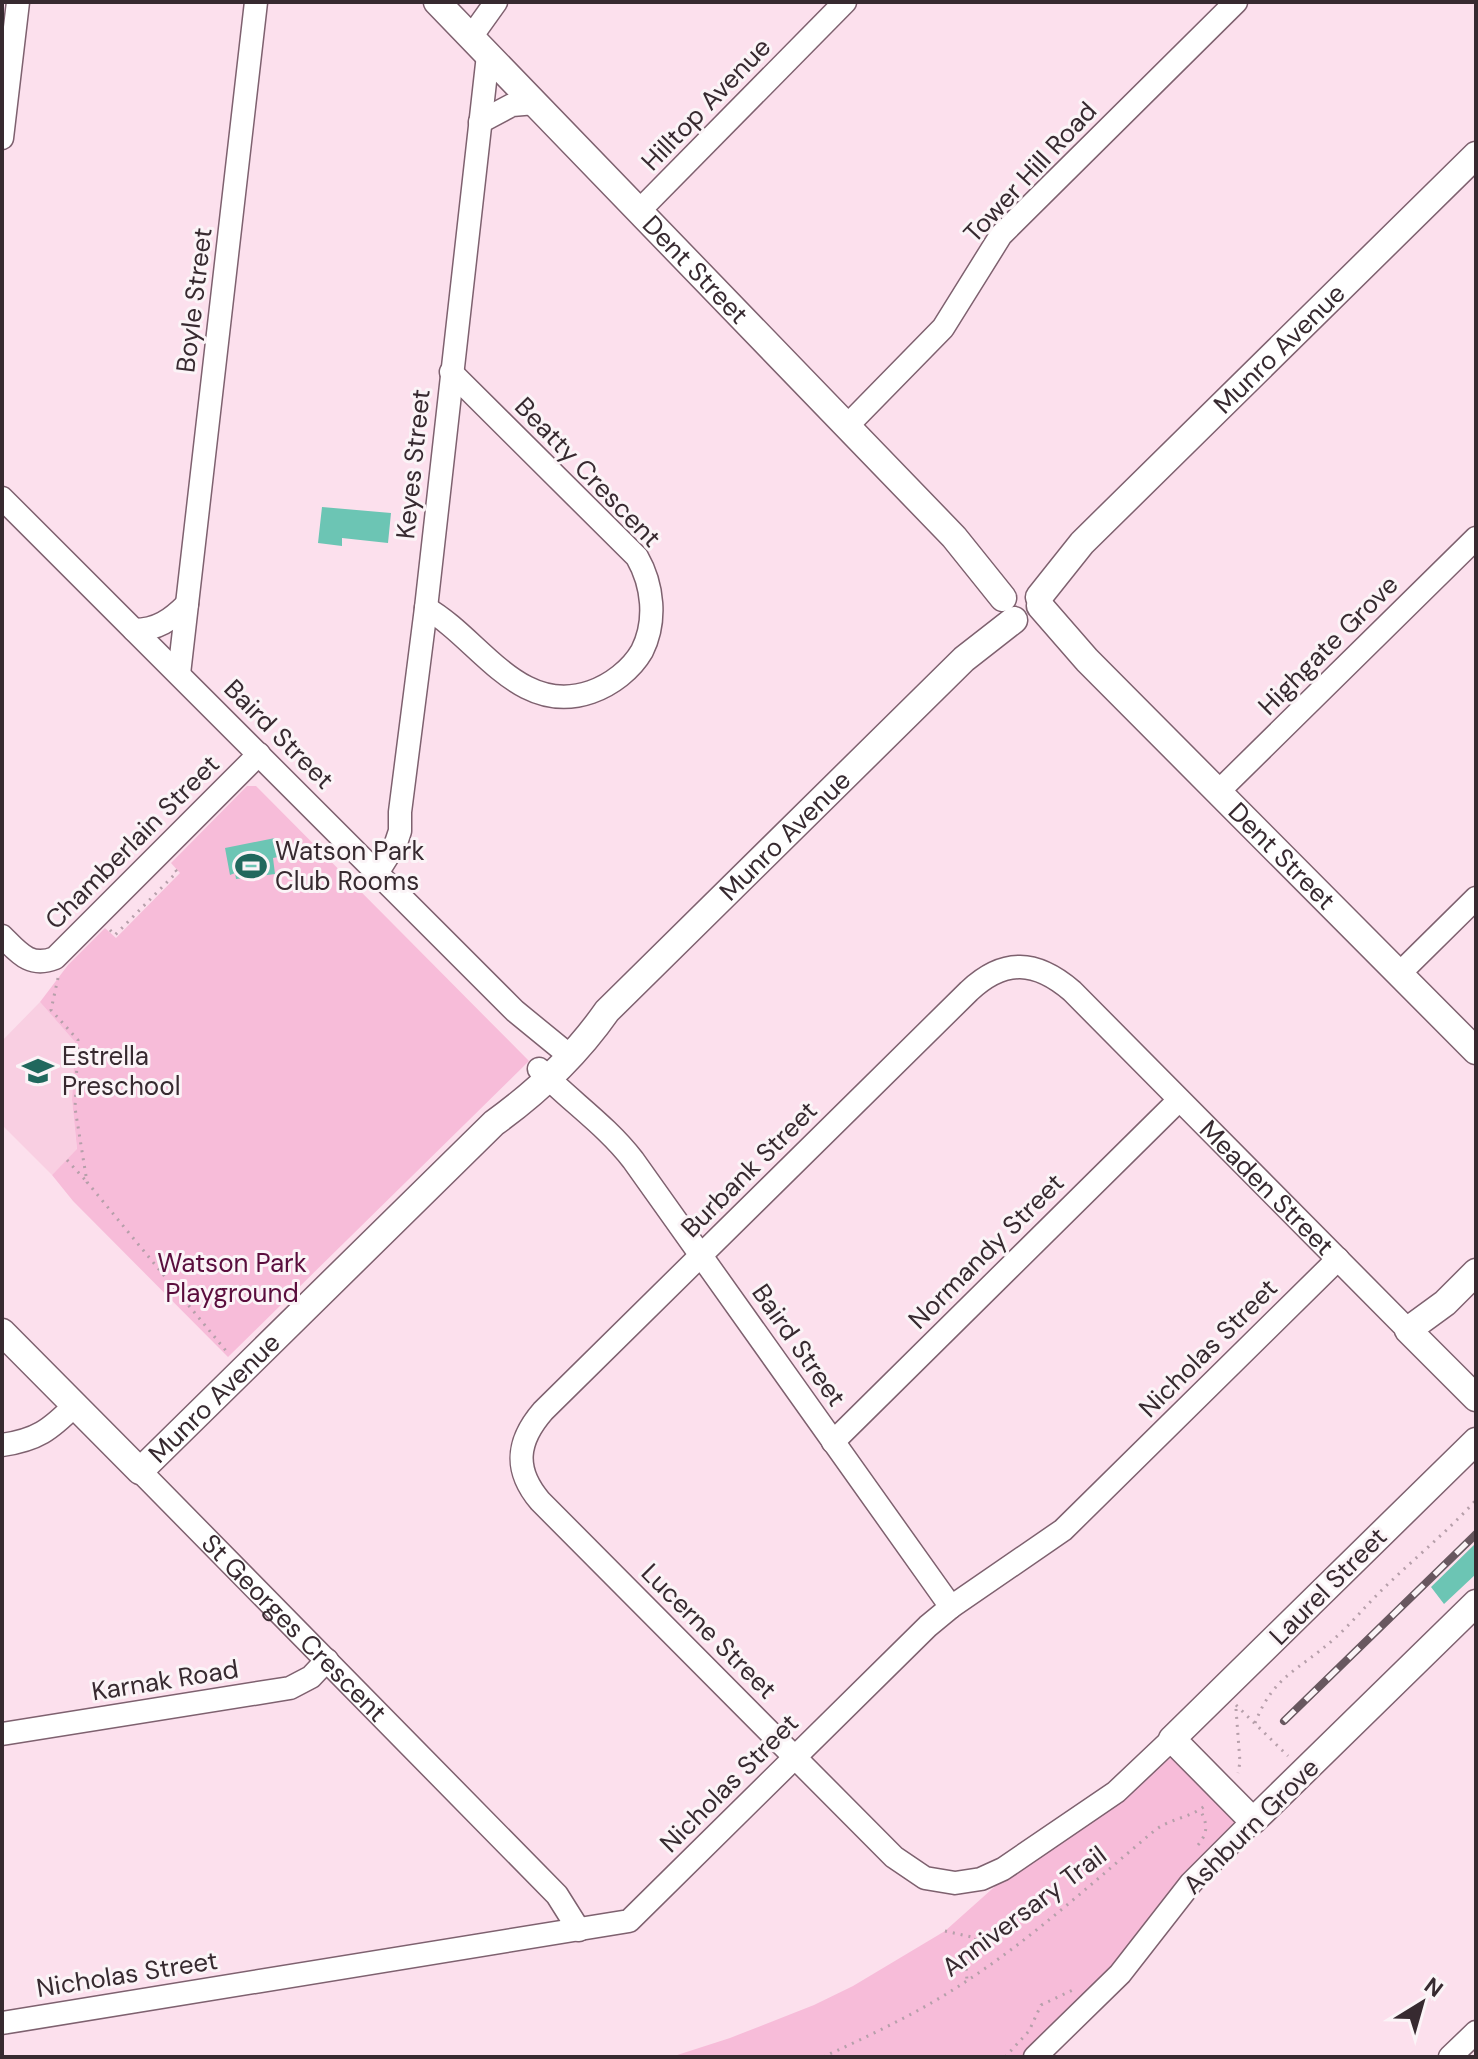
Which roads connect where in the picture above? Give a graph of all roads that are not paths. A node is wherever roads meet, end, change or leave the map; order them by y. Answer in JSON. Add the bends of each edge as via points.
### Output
{"nodes":[{"id":1,"x":18,"y":2,"type":"edge"},
{"id":2,"x":256,"y":2,"type":"edge"},
{"id":3,"x":437,"y":2,"type":"edge"},
{"id":4,"x":496,"y":2,"type":"edge"},
{"id":5,"x":1236,"y":2,"type":"edge"},
{"id":6,"x":834,"y":6,"type":"edge"},
{"id":7,"x":479,"y":46,"type":"junction"},
{"id":8,"x":535,"y":103,"type":"junction"},
{"id":9,"x":480,"y":122,"type":"junction"},
{"id":10,"x":2,"y":138,"type":"edge"},
{"id":11,"x":1476,"y":155,"type":"edge"},
{"id":12,"x":639,"y":211,"type":"junction"},
{"id":13,"x":451,"y":372,"type":"junction"},
{"id":14,"x":847,"y":426,"type":"junction"},
{"id":15,"x":2,"y":498,"type":"edge"},
{"id":16,"x":1476,"y":538,"type":"edge"},
{"id":17,"x":1022,"y":603,"type":"junction"},
{"id":18,"x":187,"y":604,"type":"junction"},
{"id":19,"x":426,"y":608,"type":"junction"},
{"id":20,"x":134,"y":630,"type":"junction"},
{"id":21,"x":179,"y":674,"type":"junction"},
{"id":22,"x":259,"y":754,"type":"junction"},
{"id":23,"x":1218,"y":792,"type":"junction"},
{"id":24,"x":369,"y":865,"type":"junction"},
{"id":25,"x":1476,"y":898,"type":"edge"},
{"id":26,"x":2,"y":936,"type":"edge"},
{"id":27,"x":1399,"y":974,"type":"junction"},
{"id":28,"x":1058,"y":979,"type":"joint"},
{"id":29,"x":1476,"y":1051,"type":"edge"},
{"id":30,"x":554,"y":1063,"type":"junction"},
{"id":31,"x":1179,"y":1100,"type":"junction"},
{"id":32,"x":701,"y":1255,"type":"junction"},
{"id":33,"x":1338,"y":1259,"type":"junction"},
{"id":34,"x":1476,"y":1272,"type":"edge"},
{"id":35,"x":2,"y":1332,"type":"edge"},
{"id":36,"x":1413,"y":1335,"type":"junction"},
{"id":37,"x":1476,"y":1398,"type":"edge"},
{"id":38,"x":75,"y":1405,"type":"junction"},
{"id":39,"x":1476,"y":1441,"type":"edge"},
{"id":40,"x":833,"y":1442,"type":"junction"},
{"id":41,"x":2,"y":1445,"type":"edge"},
{"id":42,"x":522,"y":1468,"type":"joint"},
{"id":43,"x":140,"y":1471,"type":"junction"},
{"id":44,"x":1476,"y":1603,"type":"edge"},
{"id":45,"x":951,"y":1607,"type":"junction"},
{"id":46,"x":327,"y":1660,"type":"junction"},
{"id":47,"x":2,"y":1734,"type":"edge"},
{"id":48,"x":1176,"y":1735,"type":"junction"},
{"id":49,"x":795,"y":1758,"type":"junction"},
{"id":50,"x":1257,"y":1818,"type":"junction"},
{"id":51,"x":942,"y":1882,"type":"joint"},
{"id":52,"x":579,"y":1930,"type":"junction"},
{"id":53,"x":2,"y":2023,"type":"edge"},
{"id":54,"x":1476,"y":2032,"type":"edge"},
{"id":55,"x":1035,"y":2057,"type":"edge"},
{"id":56,"x":1450,"y":2057,"type":"edge"}],
"edges":[{"from":1,"to":10,"type":"street"},
{"from":2,"to":18,"type":"street","name":"Boyle Street"},
{"from":3,"to":7,"type":"street","name":"Dent Street"},
{"from":4,"to":7,"type":"street","name":"Keyes Street"},
{"from":5,"to":14,"type":"street","name":"Tower Hill Road","via":[[1001,235],[943,328]]},
{"from":6,"to":12,"type":"street","name":"Hilltop Avenue"},
{"from":7,"to":8,"type":"street","name":"Dent Street"},
{"from":7,"to":9,"type":"street","name":"Keyes Street"},
{"from":8,"to":9,"type":"street","via":[[512,105]]},
{"from":8,"to":12,"type":"street","name":"Dent Street"},
{"from":9,"to":13,"type":"street","name":"Keyes Street"},
{"from":11,"to":17,"type":"street","name":"Munro Avenue"},
{"from":12,"to":14,"type":"street","name":"Dent Street"},
{"from":13,"to":19,"type":"street","name":"Keyes Street"},
{"from":13,"to":19,"type":"street","name":"Beatty Crescent","via":[[637,557],[648,581],[651,623],[637,658],[611,683],[585,694],[554,697],[514,682]]},
{"from":14,"to":17,"type":"street","name":"Dent Street"},
{"from":15,"to":20,"type":"street","name":"Baird Street"},
{"from":16,"to":23,"type":"street","name":"Highgate Grove"},
{"from":17,"to":23,"type":"street","name":"Dent Street","via":[[1087,660]]},
{"from":17,"to":30,"type":"street","name":"Munro Avenue","via":[[607,1011],[590,1035]]},
{"from":18,"to":20,"type":"street","via":[[160,626]]},
{"from":18,"to":21,"type":"street","name":"Boyle Street"},
{"from":19,"to":24,"type":"street","name":"Keyes Street","via":[[400,812]]},
{"from":20,"to":21,"type":"street","name":"Baird Street"},
{"from":21,"to":22,"type":"street","name":"Baird Street"},
{"from":22,"to":24,"type":"street","name":"Baird Street"},
{"from":22,"to":26,"type":"street","name":"Chamberlain Street","via":[[55,958],[34,962]]},
{"from":23,"to":27,"type":"street","name":"Dent Street"},
{"from":24,"to":30,"type":"street","name":"Baird Street","via":[[515,1011]]},
{"from":25,"to":27,"type":"street"},
{"from":27,"to":29,"type":"street","name":"Dent Street"},
{"from":28,"to":31,"type":"street","name":"Meaden Street"},
{"from":28,"to":32,"type":"street","name":"Burbank Street","via":[[1020,967],[981,979]]},
{"from":30,"to":32,"type":"street","name":"Baird Street"},
{"from":30,"to":43,"type":"street","name":"Munro Avenue","via":[[522,1103],[494,1123]]},
{"from":31,"to":33,"type":"street","name":"Meaden Street"},
{"from":31,"to":40,"type":"street","name":"Normandy Street"},
{"from":32,"to":40,"type":"street","name":"Baird Street"},
{"from":32,"to":42,"type":"street","name":"Burbank Street","via":[[533,1422],[523,1443]]},
{"from":33,"to":36,"type":"street","name":"Meaden Street"},
{"from":33,"to":45,"type":"street","name":"Nicholas Street","via":[[1063,1530]]},
{"from":34,"to":36,"type":"street"},
{"from":35,"to":38,"type":"street","name":"St Georges Crescent"},
{"from":36,"to":37,"type":"street","name":"Meaden Street"},
{"from":38,"to":41,"type":"street","via":[[46,1432]]},
{"from":38,"to":43,"type":"street","name":"St Georges Crescent"},
{"from":39,"to":48,"type":"street","name":"Laurel Street"},
{"from":40,"to":45,"type":"street","name":"Baird Street"},
{"from":42,"to":49,"type":"street","name":"Lucerne Street","via":[[540,1501]]},
{"from":43,"to":46,"type":"street","name":"St Georges Crescent"},
{"from":44,"to":50,"type":"street","name":"Ashburn Grove"},
{"from":45,"to":49,"type":"street","name":"Nicholas Street"},
{"from":46,"to":47,"type":"street","name":"Karnak Road","via":[[290,1688]]},
{"from":46,"to":52,"type":"street","name":"St Georges Crescent","via":[[557,1895]]},
{"from":48,"to":50,"type":"street"},
{"from":48,"to":51,"type":"street","name":"Laurel Street","via":[[1116,1792],[1003,1869],[981,1879]]},
{"from":49,"to":51,"type":"street","name":"Lucerne Street","via":[[904,1866]]},
{"from":49,"to":52,"type":"street","name":"Nicholas Street","via":[[629,1921]]},
{"from":50,"to":55,"type":"street","name":"Ashburn Grove","via":[[1191,1883],[1120,1974]]},
{"from":52,"to":53,"type":"street","name":"Nicholas Street"},
{"from":54,"to":56,"type":"street"}]}
